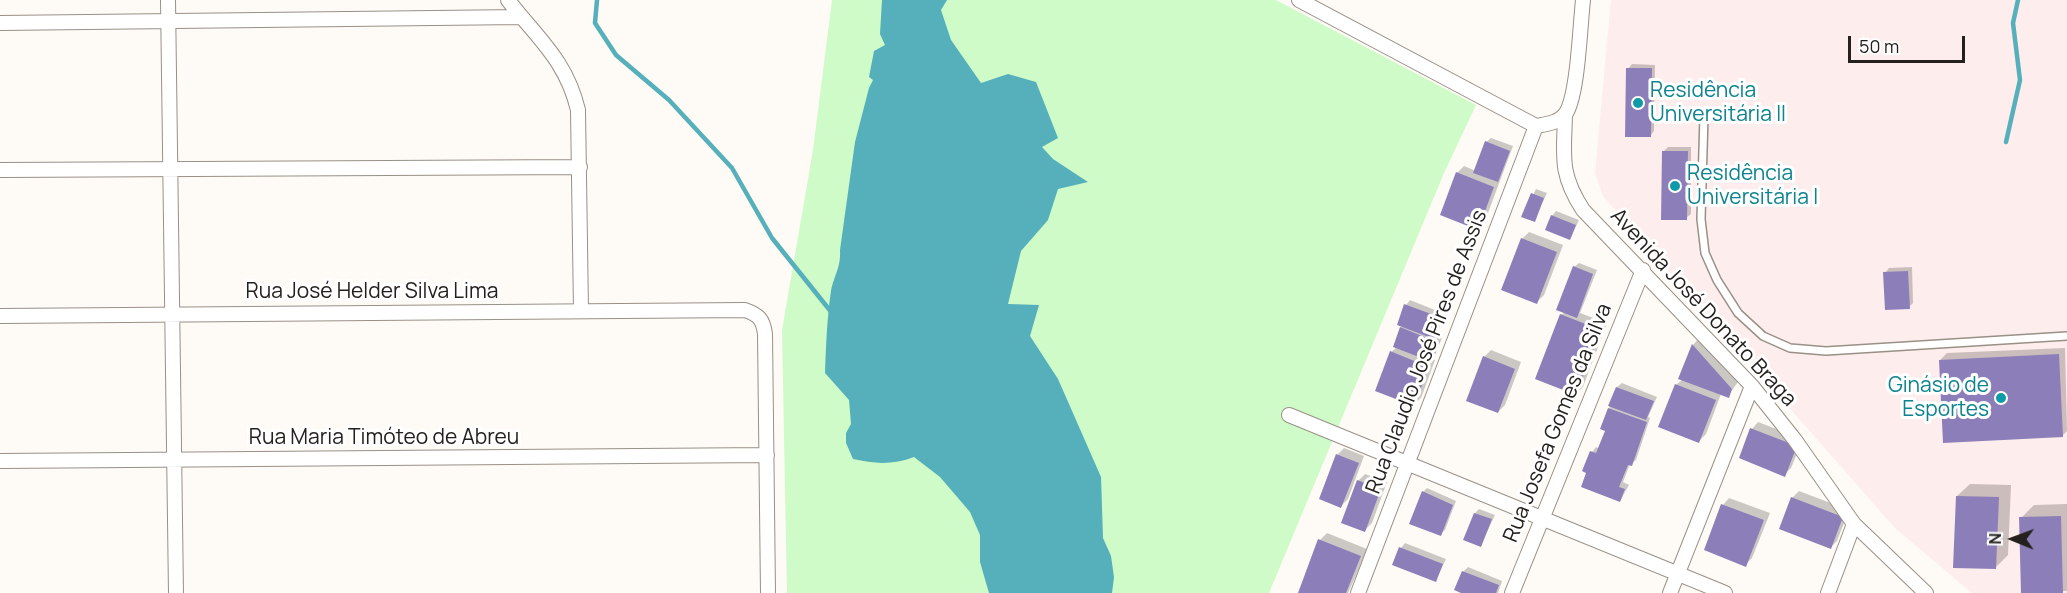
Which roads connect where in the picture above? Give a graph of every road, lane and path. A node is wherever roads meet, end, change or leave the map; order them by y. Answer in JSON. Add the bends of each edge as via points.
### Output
{"nodes":[{"id":1,"x":168,"y":0,"type":"edge"},
{"id":2,"x":508,"y":0,"type":"edge"},
{"id":3,"x":1299,"y":0,"type":"edge"},
{"id":4,"x":1583,"y":0,"type":"edge"},
{"id":5,"x":521,"y":17,"type":"junction"},
{"id":6,"x":169,"y":21,"type":"junction"},
{"id":7,"x":0,"y":22,"type":"edge"},
{"id":8,"x":1565,"y":114,"type":"junction"},
{"id":9,"x":1704,"y":116,"type":"dead end"},
{"id":10,"x":1536,"y":126,"type":"junction"},
{"id":11,"x":580,"y":166,"type":"junction"},
{"id":12,"x":170,"y":169,"type":"junction"},
{"id":13,"x":0,"y":170,"type":"edge"},
{"id":14,"x":1643,"y":270,"type":"junction"},
{"id":15,"x":581,"y":311,"type":"junction"},
{"id":16,"x":173,"y":314,"type":"junction"},
{"id":17,"x":0,"y":316,"type":"edge"},
{"id":18,"x":2067,"y":336,"type":"edge"},
{"id":19,"x":1752,"y":386,"type":"junction"},
{"id":20,"x":1289,"y":415,"type":"dead end"},
{"id":21,"x":767,"y":455,"type":"junction"},
{"id":22,"x":175,"y":459,"type":"junction"},
{"id":23,"x":0,"y":461,"type":"edge"},
{"id":24,"x":1407,"y":464,"type":"junction"},
{"id":25,"x":1542,"y":516,"type":"junction"},
{"id":26,"x":1854,"y":524,"type":"junction"},
{"id":27,"x":1677,"y":574,"type":"junction"},
{"id":28,"x":176,"y":593,"type":"edge"},
{"id":29,"x":768,"y":593,"type":"edge"},
{"id":30,"x":1358,"y":593,"type":"edge"},
{"id":31,"x":1512,"y":593,"type":"edge"},
{"id":32,"x":1670,"y":593,"type":"edge"},
{"id":33,"x":1725,"y":593,"type":"edge"},
{"id":34,"x":1828,"y":593,"type":"edge"},
{"id":35,"x":1926,"y":593,"type":"edge"}],
"edges":[{"from":1,"to":6,"type":"street"},
{"from":2,"to":5,"type":"street"},
{"from":3,"to":10,"type":"street"},
{"from":4,"to":8,"type":"street","name":"Avenida José Donato Braga","via":[[1571,99]]},
{"from":5,"to":6,"type":"street"},
{"from":5,"to":11,"type":"street","via":[[558,60],[572,84],[578,110]]},
{"from":6,"to":7,"type":"street"},
{"from":6,"to":12,"type":"street"},
{"from":8,"to":10,"type":"street","via":[[1552,123]]},
{"from":8,"to":14,"type":"street","name":"Avenida José Donato Braga","via":[[1563,169],[1570,190],[1583,210]]},
{"from":9,"to":18,"type":"lane","via":[[1701,219],[1705,253],[1738,313],[1763,336],[1790,348],[1826,351]]},
{"from":10,"to":24,"type":"street","name":"Rua Claudio José Pires de Assis"},
{"from":11,"to":12,"type":"street"},
{"from":11,"to":15,"type":"street"},
{"from":12,"to":13,"type":"street"},
{"from":12,"to":16,"type":"street"},
{"from":14,"to":19,"type":"street","name":"Avenida José Donato Braga"},
{"from":14,"to":25,"type":"street","name":"Rua Josefa Gomes da Silva"},
{"from":15,"to":16,"type":"street","name":"Rua José Helder Silva Lima"},
{"from":15,"to":21,"type":"street","name":"Rua José Helder Silva Lima","via":[[745,310],[757,314],[765,334]]},
{"from":16,"to":17,"type":"street","name":"Rua José Helder Silva Lima"},
{"from":16,"to":22,"type":"street"},
{"from":19,"to":26,"type":"street","name":"Avenida José Donato Braga"},
{"from":19,"to":27,"type":"street"},
{"from":20,"to":24,"type":"street"},
{"from":21,"to":22,"type":"street","name":"Rua Maria Timóteo de Abreu"},
{"from":21,"to":29,"type":"street"},
{"from":22,"to":23,"type":"street","name":"Rua Maria Timóteo de Abreu"},
{"from":22,"to":28,"type":"street"},
{"from":24,"to":25,"type":"street"},
{"from":24,"to":30,"type":"street","name":"Rua Claudio José Pires de Assis"},
{"from":25,"to":27,"type":"street"},
{"from":25,"to":31,"type":"street","name":"Rua Josefa Gomes da Silva"},
{"from":26,"to":34,"type":"street"},
{"from":26,"to":35,"type":"street","name":"Avenida José Donato Braga"},
{"from":27,"to":32,"type":"street"},
{"from":27,"to":33,"type":"street"}]}
